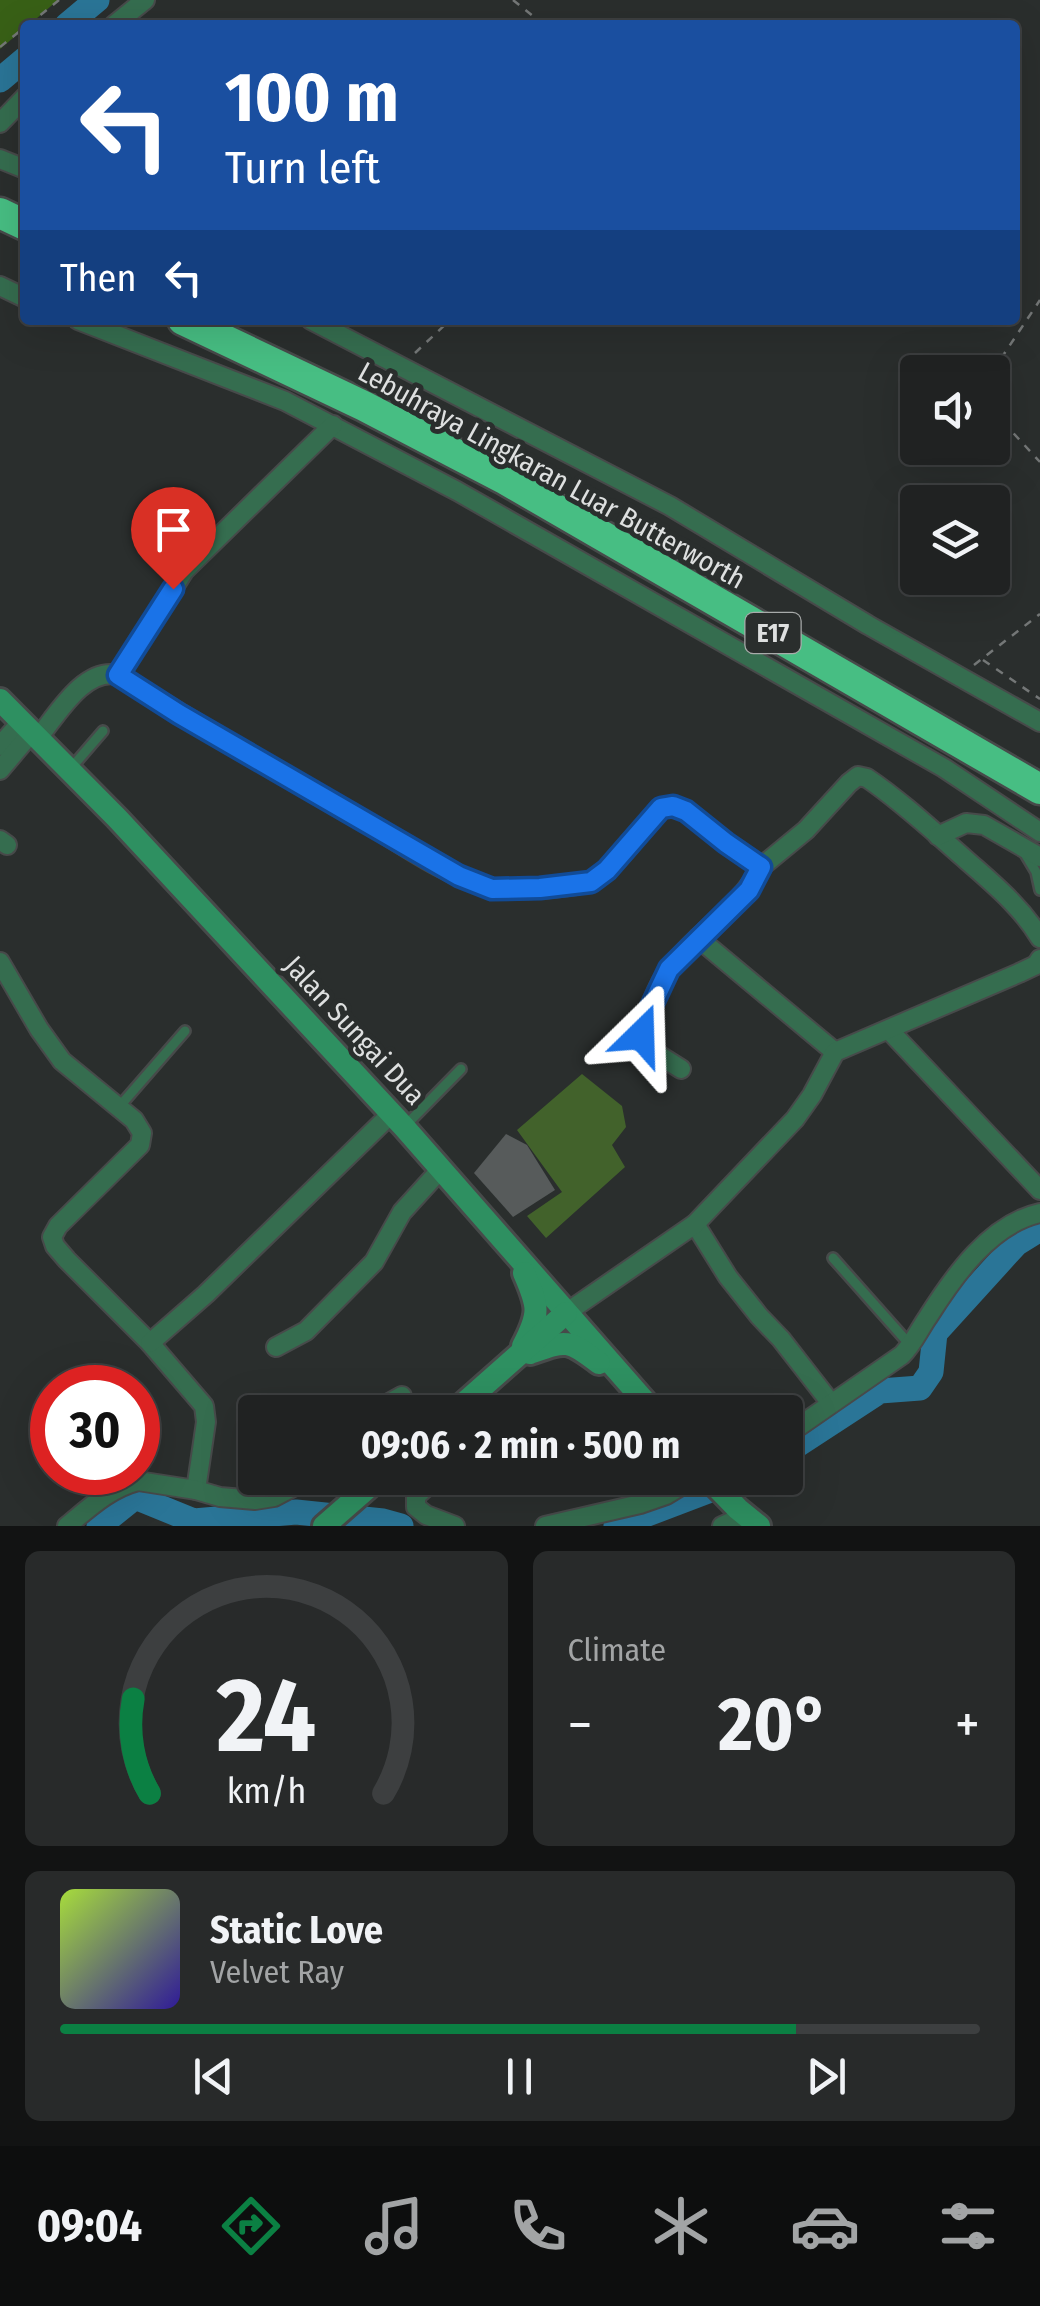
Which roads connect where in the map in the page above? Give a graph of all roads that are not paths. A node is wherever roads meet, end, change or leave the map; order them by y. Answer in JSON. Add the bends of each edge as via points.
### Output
{"nodes":[{"id":1,"x":145,"y":0,"type":"edge"},
{"id":2,"x":120,"y":20,"type":"edge"},
{"id":3,"x":20,"y":103,"type":"edge"},
{"id":4,"x":0,"y":123,"type":"edge"},
{"id":5,"x":91,"y":325,"type":"edge"},
{"id":6,"x":194,"y":325,"type":"edge"},
{"id":7,"x":236,"y":325,"type":"edge"},
{"id":8,"x":321,"y":325,"type":"edge"},
{"id":9,"x":333,"y":425,"type":"junction"},
{"id":10,"x":510,"y":472,"type":"junction"},
{"id":11,"x":118,"y":675,"type":"junction"},
{"id":12,"x":0,"y":700,"type":"edge"},
{"id":13,"x":1040,"y":722,"type":"edge"},
{"id":14,"x":103,"y":730,"type":"dead end"},
{"id":15,"x":31,"y":731,"type":"junction"},
{"id":16,"x":0,"y":746,"type":"edge"},
{"id":17,"x":1040,"y":767,"type":"edge"},
{"id":18,"x":70,"y":769,"type":"junction"},
{"id":19,"x":0,"y":770,"type":"edge"},
{"id":20,"x":1040,"y":789,"type":"edge"},
{"id":21,"x":1040,"y":832,"type":"edge"},
{"id":22,"x":938,"y":836,"type":"junction"},
{"id":23,"x":1022,"y":848,"type":"junction"},
{"id":24,"x":1040,"y":857,"type":"edge"},
{"id":25,"x":761,"y":867,"type":"junction"},
{"id":26,"x":1040,"y":890,"type":"edge"},
{"id":27,"x":1038,"y":927,"type":"edge"},
{"id":28,"x":698,"y":938,"type":"junction"},
{"id":29,"x":1040,"y":960,"type":"edge"},
{"id":30,"x":0,"y":962,"type":"edge"},
{"id":31,"x":889,"y":1030,"type":"junction"},
{"id":32,"x":185,"y":1031,"type":"dead end"},
{"id":33,"x":836,"y":1052,"type":"junction"},
{"id":34,"x":461,"y":1069,"type":"dead end"},
{"id":35,"x":681,"y":1069,"type":"dead end"},
{"id":36,"x":120,"y":1107,"type":"junction"},
{"id":37,"x":398,"y":1120,"type":"junction"},
{"id":38,"x":441,"y":1170,"type":"junction"},
{"id":39,"x":1040,"y":1190,"type":"edge"},
{"id":40,"x":1040,"y":1212,"type":"edge"},
{"id":41,"x":695,"y":1224,"type":"junction"},
{"id":42,"x":518,"y":1257,"type":"junction"},
{"id":43,"x":833,"y":1258,"type":"dead end"},
{"id":44,"x":566,"y":1313,"type":"junction"},
{"id":45,"x":150,"y":1343,"type":"junction"},
{"id":46,"x":911,"y":1346,"type":"junction"},
{"id":47,"x":276,"y":1347,"type":"dead end"},
{"id":48,"x":517,"y":1358,"type":"junction"},
{"id":49,"x":626,"y":1381,"type":"junction"},
{"id":50,"x":474,"y":1395,"type":"edge"},
{"id":51,"x":639,"y":1395,"type":"edge"},
{"id":52,"x":830,"y":1402,"type":"junction"},
{"id":53,"x":803,"y":1424,"type":"edge"},
{"id":54,"x":196,"y":1490,"type":"junction"},
{"id":55,"x":276,"y":1495,"type":"edge"},
{"id":56,"x":358,"y":1495,"type":"edge"},
{"id":57,"x":417,"y":1495,"type":"edge"},
{"id":58,"x":663,"y":1495,"type":"edge"},
{"id":59,"x":722,"y":1495,"type":"edge"},
{"id":60,"x":741,"y":1519,"type":"edge"},
{"id":61,"x":67,"y":1526,"type":"edge"},
{"id":62,"x":324,"y":1526,"type":"edge"},
{"id":63,"x":455,"y":1526,"type":"edge"},
{"id":64,"x":545,"y":1526,"type":"edge"}],
"edges":[{"from":1,"to":2,"type":"street"},
{"from":3,"to":4,"type":"street"},
{"from":5,"to":9,"type":"street"},
{"from":6,"to":10,"type":"highway","name":"Lebuhraya Lingkaran Luar Butterworth","number":"E17"},
{"from":7,"to":10,"type":"highway","name":"Lebuhraya Lingkaran Luar Butterworth","number":"E17","via":[[373,391]]},
{"from":8,"to":13,"type":"street","via":[[670,506]]},
{"from":9,"to":11,"type":"street","via":[[184,572]]},
{"from":9,"to":21,"type":"street","via":[[944,768]]},
{"from":10,"to":17,"type":"highway","name":"Lebuhraya Lingkaran Luar Butterworth","number":"E17","via":[[647,538]]},
{"from":10,"to":20,"type":"highway","name":"Lebuhraya Lingkaran Luar Butterworth","number":"E17"},
{"from":11,"to":15,"type":"street","via":[[92,678]]},
{"from":11,"to":25,"type":"street","via":[[415,853],[492,889],[591,882],[661,808],[673,806]]},
{"from":12,"to":15,"type":"main road","name":"Jalan Sungai Dua"},
{"from":14,"to":18,"type":"lane"},
{"from":15,"to":16,"type":"street"},
{"from":15,"to":18,"type":"main road","name":"Jalan Sungai Dua"},
{"from":15,"to":19,"type":"street"},
{"from":18,"to":37,"type":"main road","name":"Jalan Sungai Dua"},
{"from":22,"to":23,"type":"street","via":[[966,822],[984,824]]},
{"from":22,"to":25,"type":"street","via":[[858,776]]},
{"from":22,"to":27,"type":"street"},
{"from":23,"to":24,"type":"street"},
{"from":23,"to":26,"type":"lane"},
{"from":25,"to":28,"type":"street","via":[[749,890]]},
{"from":28,"to":33,"type":"street"},
{"from":28,"to":35,"type":"street","via":[[669,969],[641,1035],[643,1045]]},
{"from":29,"to":31,"type":"street"},
{"from":30,"to":36,"type":"street","via":[[62,1062]]},
{"from":31,"to":33,"type":"street"},
{"from":31,"to":39,"type":"street"},
{"from":32,"to":36,"type":"lane"},
{"from":33,"to":41,"type":"street","via":[[795,1118]]},
{"from":34,"to":37,"type":"lane","via":[[429,1104]]},
{"from":36,"to":45,"type":"street","via":[[142,1134],[140,1145],[52,1237]]},
{"from":37,"to":38,"type":"main road","name":"Jalan Sungai Dua"},
{"from":37,"to":45,"type":"street"},
{"from":38,"to":42,"type":"main road","name":"Jalan Sungai Dua"},
{"from":38,"to":47,"type":"street","via":[[402,1212],[374,1262],[306,1331]]},
{"from":40,"to":46,"type":"street","via":[[998,1232],[968,1263]]},
{"from":41,"to":44,"type":"street"},
{"from":41,"to":52,"type":"street","via":[[728,1278]]},
{"from":42,"to":44,"type":"main road","name":"Jalan Sungai Dua"},
{"from":42,"to":48,"type":"main road","via":[[537,1320]]},
{"from":43,"to":46,"type":"lane"},
{"from":44,"to":48,"type":"main road"},
{"from":44,"to":49,"type":"main road","name":"Jalan Sungai Dua"},
{"from":45,"to":54,"type":"street","via":[[204,1406]]},
{"from":46,"to":52,"type":"street"},
{"from":48,"to":49,"type":"main road","via":[[562,1342]]},
{"from":48,"to":50,"type":"main road"},
{"from":49,"to":51,"type":"main road","name":"Jalan Sungai Dua"},
{"from":52,"to":53,"type":"street"},
{"from":54,"to":55,"type":"street","via":[[255,1500]]},
{"from":54,"to":61,"type":"street","via":[[138,1480],[104,1496]]},
{"from":56,"to":62,"type":"main road"},
{"from":57,"to":63,"type":"street","via":[[416,1506],[426,1516]]},
{"from":58,"to":64,"type":"street"},
{"from":59,"to":60,"type":"main road"}]}
